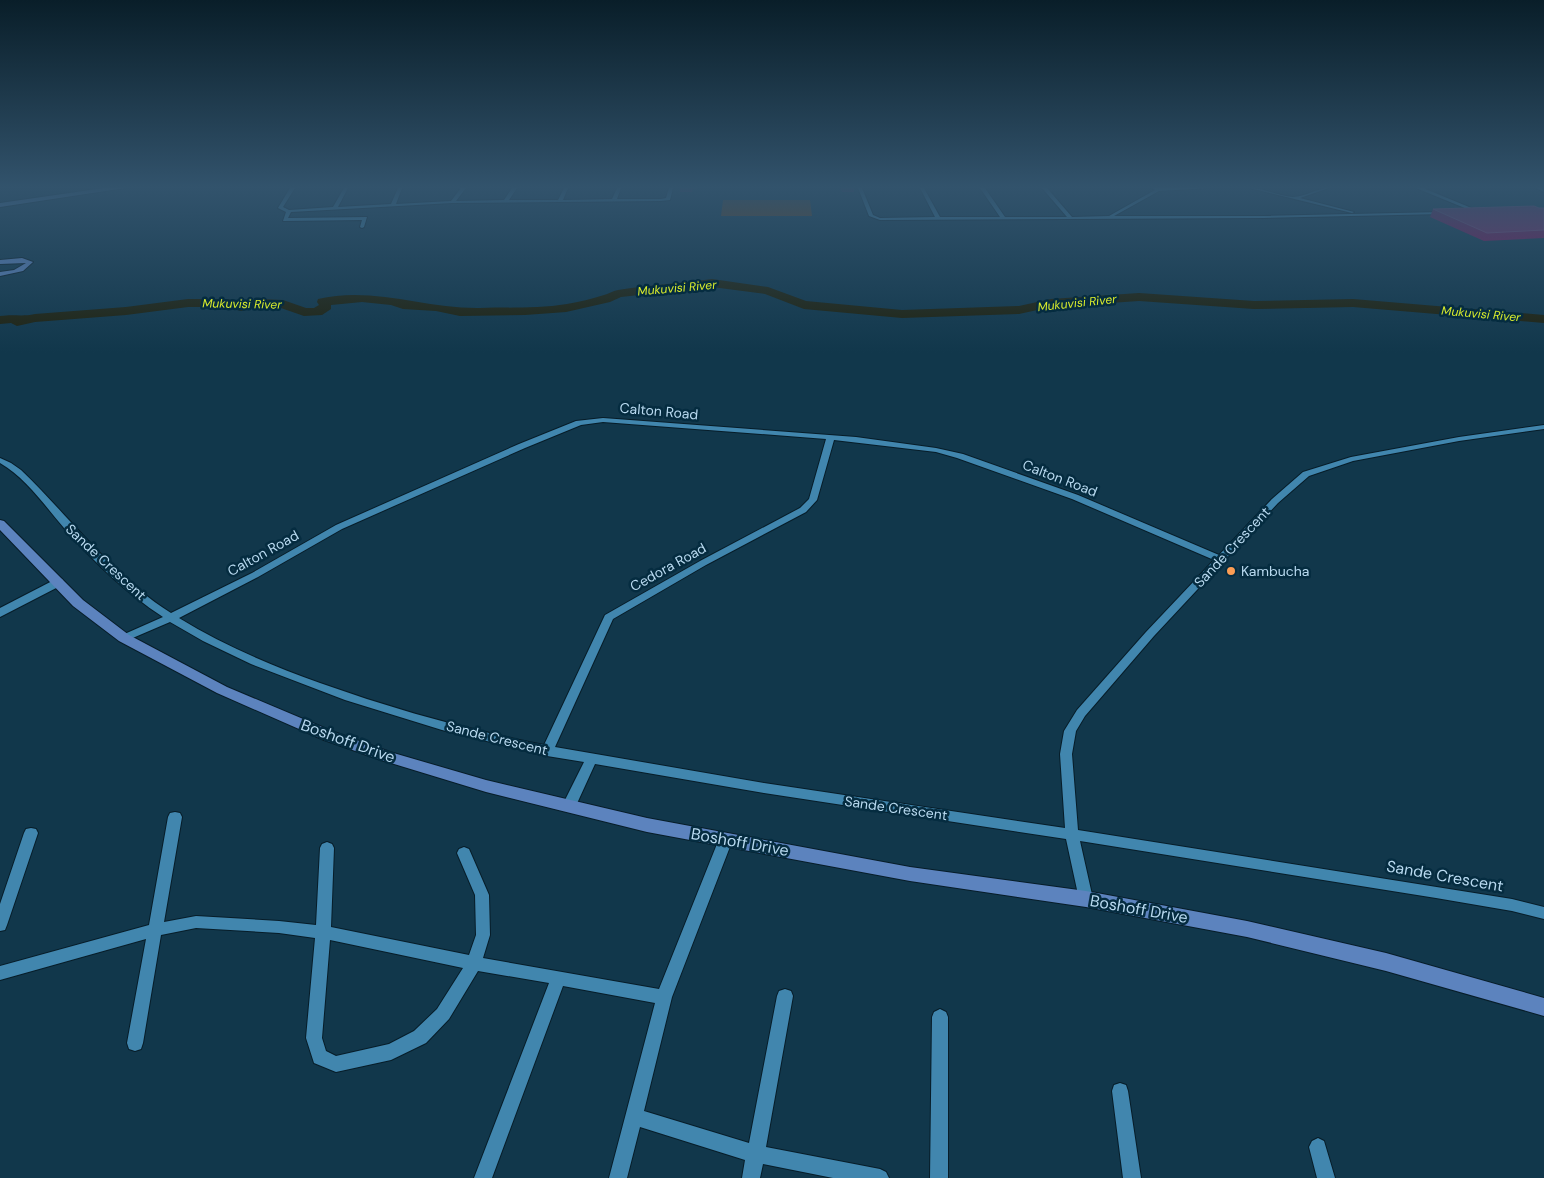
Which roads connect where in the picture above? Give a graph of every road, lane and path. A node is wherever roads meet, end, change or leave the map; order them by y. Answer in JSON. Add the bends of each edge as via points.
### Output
{"nodes":[{"id":1,"x":0,"y":260,"type":"edge"},
{"id":2,"x":0,"y":275,"type":"edge"},
{"id":3,"x":1544,"y":427,"type":"edge"},
{"id":4,"x":830,"y":438,"type":"junction"},
{"id":5,"x":0,"y":460,"type":"edge"},
{"id":6,"x":0,"y":523,"type":"edge"},
{"id":7,"x":1221,"y":559,"type":"junction"},
{"id":8,"x":58,"y":582,"type":"junction"},
{"id":9,"x":0,"y":613,"type":"edge"},
{"id":10,"x":170,"y":618,"type":"junction"},
{"id":11,"x":124,"y":638,"type":"junction"},
{"id":12,"x":547,"y":751,"type":"junction"},
{"id":13,"x":591,"y":760,"type":"junction"},
{"id":14,"x":569,"y":806,"type":"junction"},
{"id":15,"x":174,"y":817,"type":"dead end"},
{"id":16,"x":31,"y":833,"type":"dead end"},
{"id":17,"x":1072,"y":833,"type":"junction"},
{"id":18,"x":726,"y":839,"type":"junction"},
{"id":19,"x":327,"y":848,"type":"dead end"},
{"id":20,"x":464,"y":853,"type":"dead end"},
{"id":21,"x":1086,"y":899,"type":"junction"},
{"id":22,"x":1544,"y":913,"type":"edge"},
{"id":23,"x":0,"y":925,"type":"edge"},
{"id":24,"x":155,"y":930,"type":"junction"},
{"id":25,"x":323,"y":932,"type":"junction"},
{"id":26,"x":474,"y":963,"type":"junction"},
{"id":27,"x":0,"y":973,"type":"edge"},
{"id":28,"x":558,"y":979,"type":"junction"},
{"id":29,"x":664,"y":996,"type":"junction"},
{"id":30,"x":785,"y":996,"type":"dead end"},
{"id":31,"x":1544,"y":1007,"type":"edge"},
{"id":32,"x":940,"y":1017,"type":"dead end"},
{"id":33,"x":136,"y":1043,"type":"dead end"},
{"id":34,"x":1120,"y":1091,"type":"dead end"},
{"id":35,"x":634,"y":1117,"type":"junction"},
{"id":36,"x":1318,"y":1147,"type":"dead end"},
{"id":37,"x":755,"y":1154,"type":"junction"},
{"id":38,"x":483,"y":1178,"type":"edge"},
{"id":39,"x":618,"y":1178,"type":"edge"},
{"id":40,"x":751,"y":1178,"type":"edge"},
{"id":41,"x":880,"y":1178,"type":"edge"},
{"id":42,"x":939,"y":1178,"type":"edge"},
{"id":43,"x":1132,"y":1178,"type":"edge"},
{"id":44,"x":1326,"y":1178,"type":"edge"}],
"edges":[{"from":1,"to":2,"type":"main road","via":[[30,262],[26,267]]},
{"from":3,"to":7,"type":"street","name":"Sande Crescent","via":[[1382,452],[1306,474],[1275,500]]},
{"from":4,"to":7,"type":"street","name":"Calton Road","via":[[911,446],[960,456],[1074,497]]},
{"from":4,"to":10,"type":"street","name":"Calton Road","via":[[603,420],[579,423],[332,530],[255,575]]},
{"from":4,"to":12,"type":"street","name":"Cedora Road","via":[[812,500],[803,510],[609,618]]},
{"from":5,"to":10,"type":"street","name":"Sande Crescent","via":[[7,462],[123,582]]},
{"from":6,"to":8,"type":"main road","name":"Boshoff Drive"},
{"from":7,"to":17,"type":"street","name":"Sande Crescent","via":[[1081,713],[1070,731],[1066,754]]},
{"from":8,"to":9,"type":"street"},
{"from":8,"to":11,"type":"main road","name":"Boshoff Drive","via":[[78,603]]},
{"from":10,"to":11,"type":"street","name":"Calton Road"},
{"from":10,"to":12,"type":"street","name":"Sande Crescent","via":[[302,681],[391,712]]},
{"from":11,"to":14,"type":"main road","name":"Boshoff Drive","via":[[222,690],[329,736],[477,783]]},
{"from":12,"to":13,"type":"street","name":"Sande Crescent"},
{"from":13,"to":14,"type":"street"},
{"from":13,"to":17,"type":"street","name":"Sande Crescent"},
{"from":14,"to":18,"type":"main road","name":"Boshoff Drive"},
{"from":15,"to":24,"type":"street"},
{"from":16,"to":23,"type":"street"},
{"from":17,"to":21,"type":"street"},
{"from":17,"to":22,"type":"street","name":"Sande Crescent"},
{"from":18,"to":21,"type":"main road","name":"Boshoff Drive","via":[[910,874]]},
{"from":18,"to":29,"type":"street"},
{"from":19,"to":25,"type":"street"},
{"from":20,"to":26,"type":"street","via":[[482,895],[483,935]]},
{"from":21,"to":31,"type":"main road","name":"Boshoff Drive","via":[[1256,932],[1386,962]]},
{"from":24,"to":25,"type":"street","via":[[196,922]]},
{"from":24,"to":27,"type":"street"},
{"from":24,"to":33,"type":"street"},
{"from":25,"to":26,"type":"street"},
{"from":25,"to":26,"type":"street","via":[[314,1038],[320,1057],[336,1064],[391,1052],[420,1037],[443,1014]]},
{"from":26,"to":28,"type":"street"},
{"from":28,"to":29,"type":"street"},
{"from":28,"to":38,"type":"street"},
{"from":29,"to":35,"type":"street"},
{"from":30,"to":37,"type":"street"},
{"from":32,"to":42,"type":"street"},
{"from":34,"to":43,"type":"street"},
{"from":35,"to":37,"type":"street"},
{"from":35,"to":39,"type":"street"},
{"from":36,"to":44,"type":"street"},
{"from":37,"to":40,"type":"street"},
{"from":37,"to":41,"type":"street"}]}
